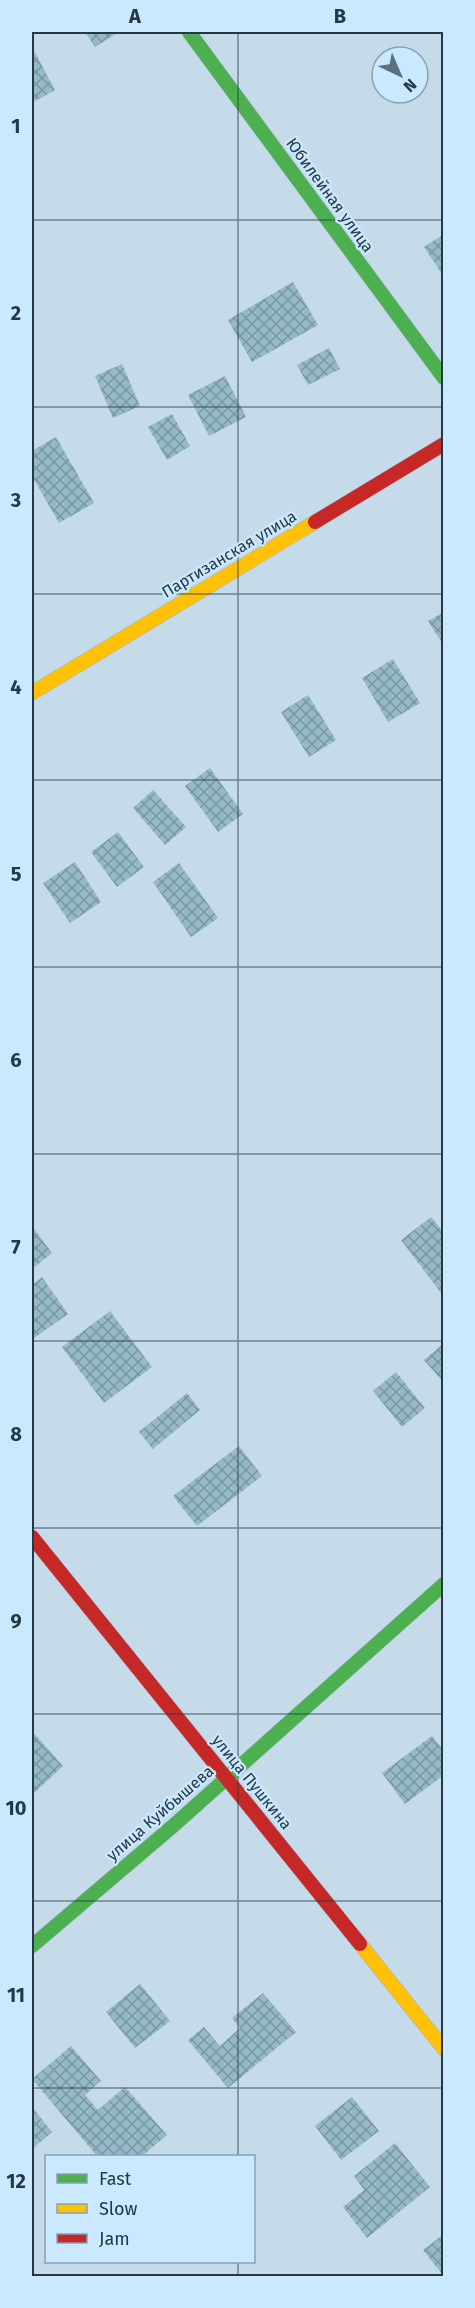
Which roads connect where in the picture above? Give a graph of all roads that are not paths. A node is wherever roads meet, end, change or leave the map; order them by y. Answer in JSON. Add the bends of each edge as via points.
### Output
{"nodes":[{"id":1,"x":189,"y":32,"type":"edge"},
{"id":2,"x":444,"y":378,"type":"edge"},
{"id":3,"x":444,"y":444,"type":"edge"},
{"id":4,"x":32,"y":693,"type":"edge"},
{"id":5,"x":32,"y":1537,"type":"edge"},
{"id":6,"x":444,"y":1584,"type":"edge"},
{"id":7,"x":227,"y":1776,"type":"junction"},
{"id":8,"x":32,"y":1946,"type":"edge"},
{"id":9,"x":444,"y":2049,"type":"edge"}],
"edges":[{"from":1,"to":2,"type":"street","name":"Юбилейная улица"},
{"from":3,"to":4,"type":"street","name":"Партизанская улица"},
{"from":5,"to":7,"type":"street","name":"улица Пушкина"},
{"from":6,"to":7,"type":"street","name":"улица Куйбышева"},
{"from":7,"to":8,"type":"street","name":"улица Куйбышева"},
{"from":7,"to":9,"type":"street","name":"улица Пушкина"}]}
